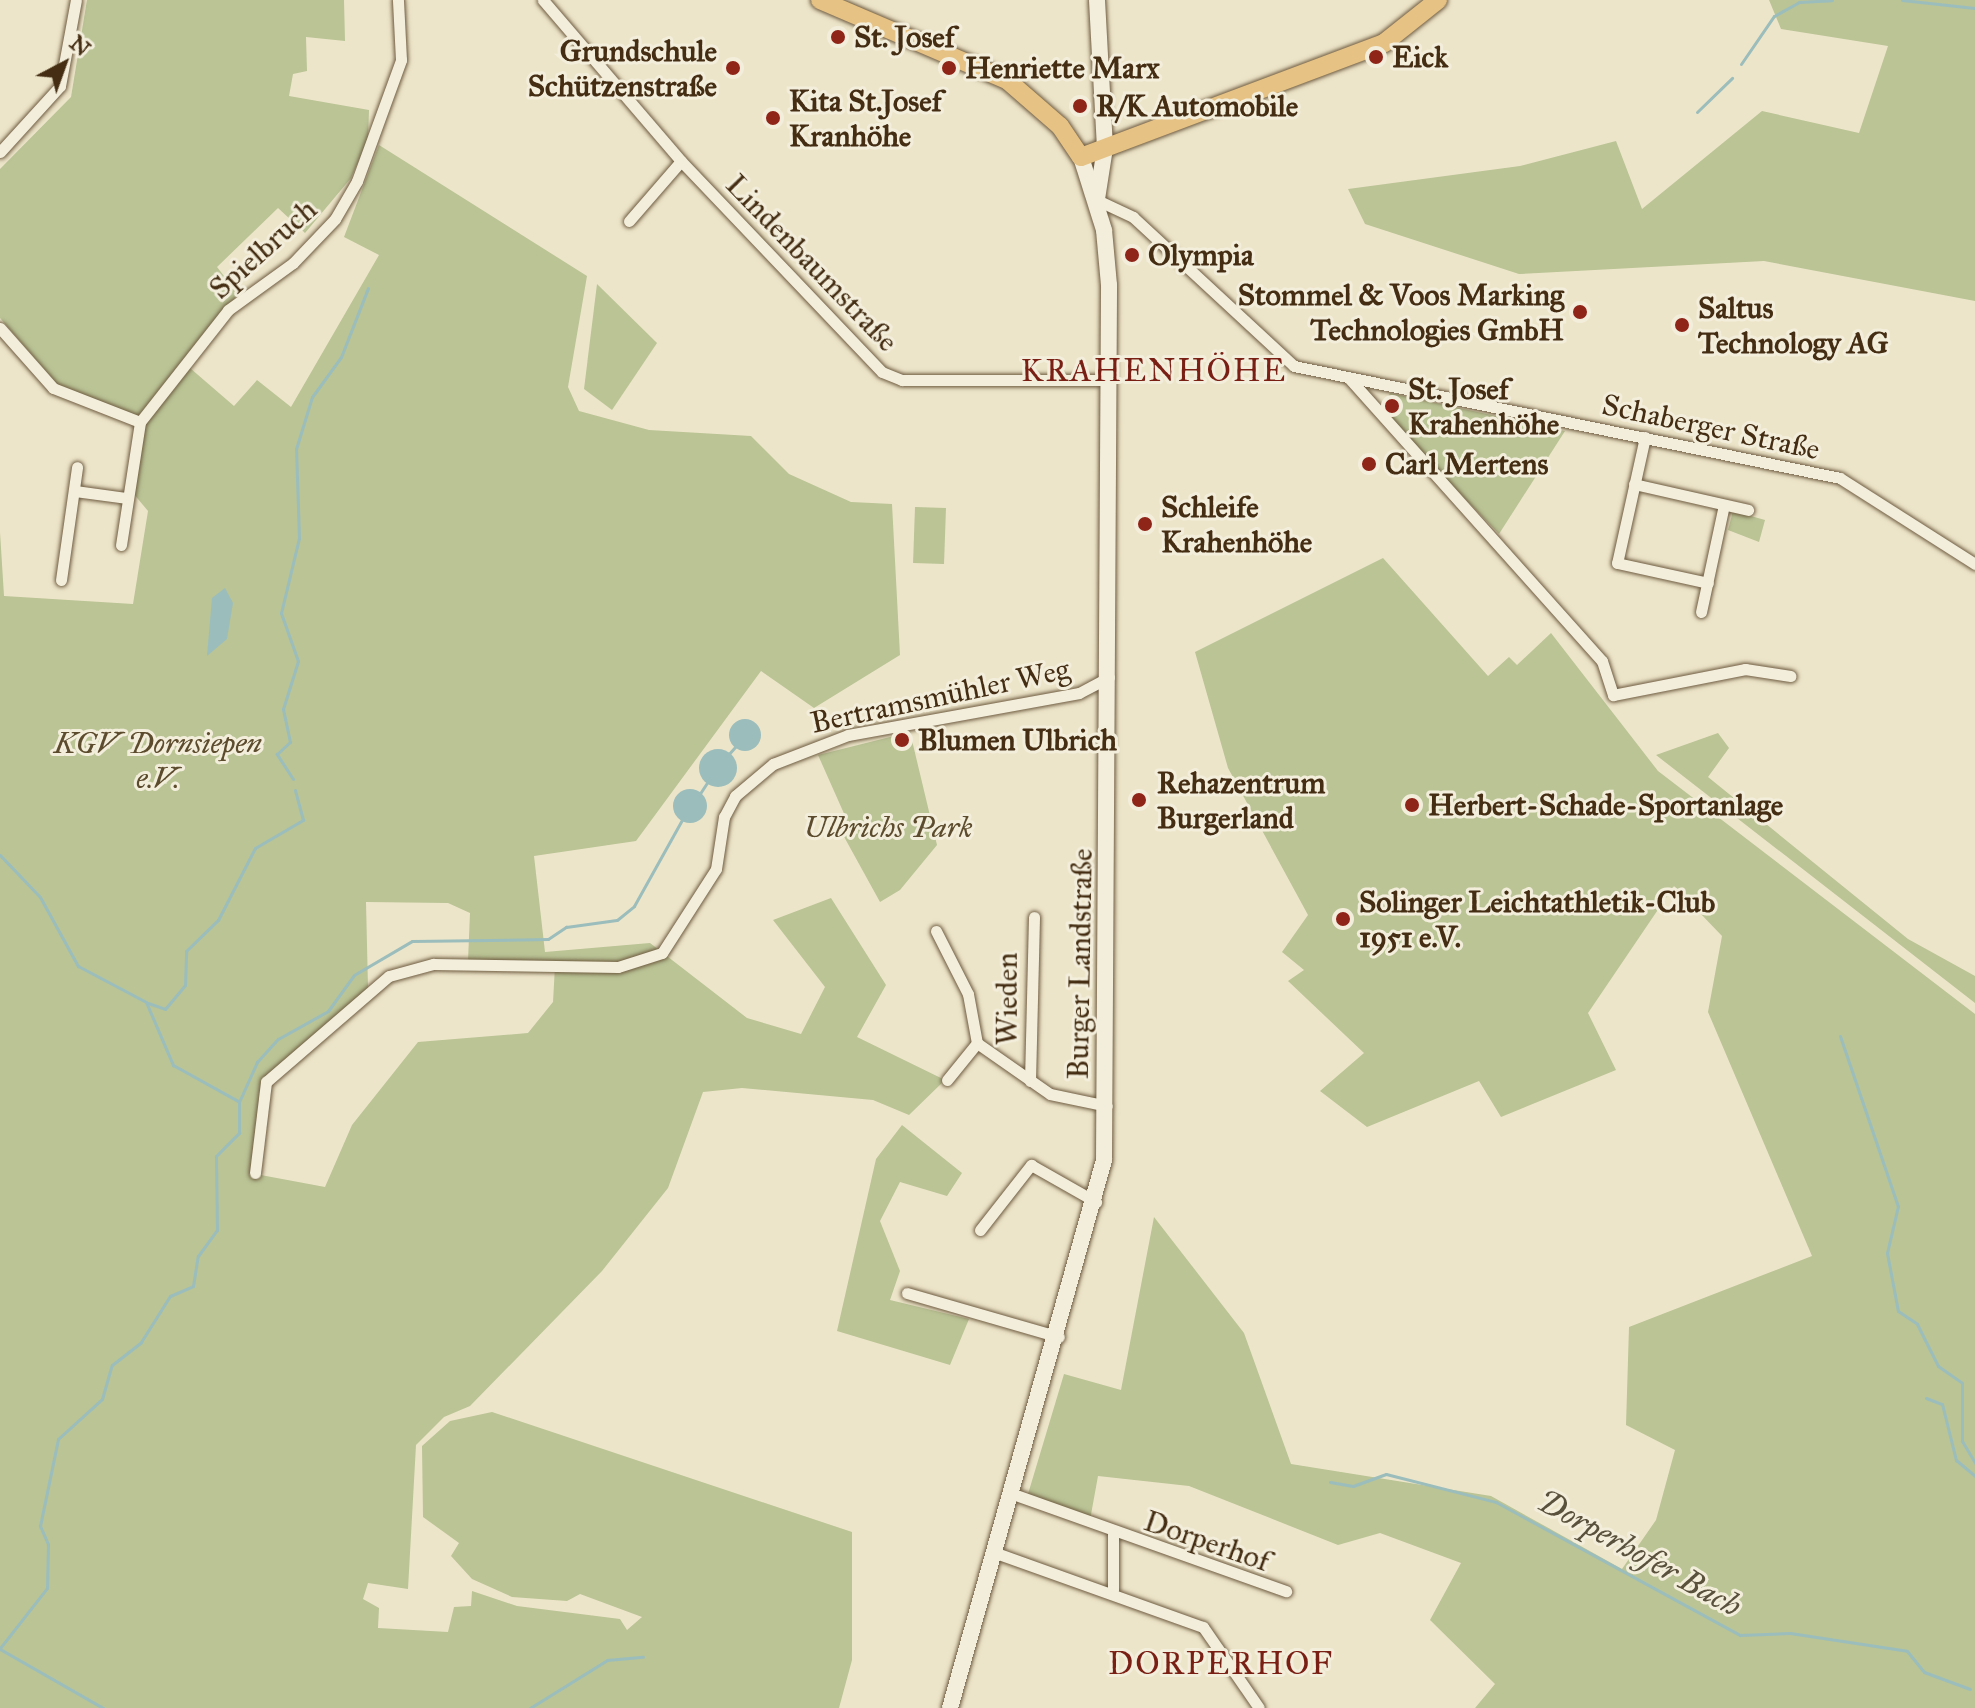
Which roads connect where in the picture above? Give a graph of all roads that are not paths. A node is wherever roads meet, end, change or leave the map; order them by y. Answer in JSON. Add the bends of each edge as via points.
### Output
{"nodes":[{"id":1,"x":76,"y":0,"type":"edge"},
{"id":2,"x":398,"y":0,"type":"edge"},
{"id":3,"x":543,"y":0,"type":"edge"},
{"id":4,"x":820,"y":0,"type":"edge"},
{"id":5,"x":1097,"y":0,"type":"edge"},
{"id":6,"x":1438,"y":0,"type":"edge"},
{"id":7,"x":1105,"y":148,"type":"junction"},
{"id":8,"x":0,"y":152,"type":"edge"},
{"id":9,"x":1081,"y":157,"type":"junction"},
{"id":10,"x":681,"y":161,"type":"junction"},
{"id":11,"x":1097,"y":200,"type":"junction"},
{"id":12,"x":629,"y":221,"type":"dead end"},
{"id":13,"x":0,"y":328,"type":"edge"},
{"id":14,"x":1348,"y":377,"type":"junction"},
{"id":15,"x":1109,"y":380,"type":"junction"},
{"id":16,"x":140,"y":422,"type":"junction"},
{"id":17,"x":1645,"y":437,"type":"junction"},
{"id":18,"x":77,"y":467,"type":"dead end"},
{"id":19,"x":1634,"y":484,"type":"junction"},
{"id":20,"x":75,"y":491,"type":"junction"},
{"id":21,"x":126,"y":498,"type":"junction"},
{"id":22,"x":1724,"y":505,"type":"junction"},
{"id":23,"x":1748,"y":510,"type":"dead end"},
{"id":24,"x":121,"y":545,"type":"dead end"},
{"id":25,"x":1975,"y":564,"type":"edge"},
{"id":26,"x":61,"y":580,"type":"dead end"},
{"id":27,"x":1708,"y":583,"type":"junction"},
{"id":28,"x":1701,"y":612,"type":"dead end"},
{"id":29,"x":1790,"y":676,"type":"dead end"},
{"id":30,"x":1109,"y":677,"type":"junction"},
{"id":31,"x":1034,"y":917,"type":"dead end"},
{"id":32,"x":936,"y":931,"type":"dead end"},
{"id":33,"x":977,"y":1043,"type":"junction"},
{"id":34,"x":947,"y":1080,"type":"dead end"},
{"id":35,"x":1030,"y":1081,"type":"junction"},
{"id":36,"x":1107,"y":1106,"type":"junction"},
{"id":37,"x":255,"y":1173,"type":"dead end"},
{"id":38,"x":1096,"y":1202,"type":"junction"},
{"id":39,"x":980,"y":1230,"type":"dead end"},
{"id":40,"x":907,"y":1293,"type":"dead end"},
{"id":41,"x":1059,"y":1337,"type":"junction"},
{"id":42,"x":1013,"y":1494,"type":"junction"},
{"id":43,"x":1113,"y":1534,"type":"junction"},
{"id":44,"x":996,"y":1553,"type":"junction"},
{"id":45,"x":1113,"y":1590,"type":"junction"},
{"id":46,"x":1286,"y":1591,"type":"dead end"},
{"id":47,"x":950,"y":1708,"type":"edge"},
{"id":48,"x":1259,"y":1708,"type":"edge"}],
"edges":[{"from":1,"to":8,"type":"street","via":[[60,86]]},
{"from":2,"to":16,"type":"street","name":"Spielbruch","via":[[399,72],[335,219],[228,310]]},
{"from":3,"to":10,"type":"street","name":"Lindenbaumstraße"},
{"from":4,"to":9,"type":"main road","via":[[1007,80],[1060,126]]},
{"from":5,"to":7,"type":"main road","name":"Burger Landstraße"},
{"from":6,"to":7,"type":"main road","via":[[1384,43]]},
{"from":7,"to":9,"type":"main road"},
{"from":7,"to":11,"type":"main road","name":"Burger Landstraße"},
{"from":9,"to":11,"type":"main road","name":"Burger Landstraße"},
{"from":10,"to":12,"type":"street"},
{"from":10,"to":15,"type":"street","name":"Lindenbaumstraße","via":[[885,373],[902,380]]},
{"from":11,"to":14,"type":"street","name":"Schaberger Straße","via":[[1133,217],[1287,363]]},
{"from":11,"to":15,"type":"main road","name":"Burger Landstraße","via":[[1108,274]]},
{"from":13,"to":16,"type":"street","via":[[53,388]]},
{"from":14,"to":17,"type":"street","name":"Schaberger Straße"},
{"from":14,"to":29,"type":"street","via":[[1602,661],[1613,695],[1745,669]]},
{"from":15,"to":30,"type":"main road","name":"Burger Landstraße"},
{"from":16,"to":21,"type":"street","name":"Spielbruch"},
{"from":17,"to":19,"type":"street"},
{"from":17,"to":25,"type":"street","name":"Schaberger Straße","via":[[1840,478]]},
{"from":18,"to":20,"type":"street"},
{"from":19,"to":22,"type":"street"},
{"from":19,"to":27,"type":"street","via":[[1617,563]]},
{"from":20,"to":21,"type":"street"},
{"from":20,"to":26,"type":"street"},
{"from":21,"to":24,"type":"street","name":"Spielbruch"},
{"from":22,"to":23,"type":"street"},
{"from":22,"to":27,"type":"street"},
{"from":27,"to":28,"type":"street"},
{"from":30,"to":36,"type":"main road","name":"Burger Landstraße"},
{"from":30,"to":37,"type":"street","name":"Bertramsmühler Weg","via":[[1079,693],[848,735],[763,770],[728,807],[716,869],[662,953],[618,967],[433,964],[389,976],[266,1082]]},
{"from":31,"to":35,"type":"street","name":"Wieden"},
{"from":32,"to":33,"type":"street","name":"Wieden","via":[[968,994]]},
{"from":33,"to":34,"type":"street","name":"Wieden"},
{"from":33,"to":35,"type":"street","name":"Wieden"},
{"from":35,"to":36,"type":"street","name":"Wieden","via":[[1060,1098]]},
{"from":36,"to":38,"type":"main road","name":"Burger Landstraße"},
{"from":38,"to":39,"type":"street","via":[[1031,1165]]},
{"from":38,"to":41,"type":"main road","name":"Burger Landstraße"},
{"from":40,"to":41,"type":"street"},
{"from":41,"to":42,"type":"main road","name":"Burger Landstraße"},
{"from":42,"to":43,"type":"street","name":"Dorperhof"},
{"from":42,"to":44,"type":"main road","name":"Burger Landstraße"},
{"from":43,"to":45,"type":"street","name":"Dorperhof"},
{"from":43,"to":46,"type":"street","name":"Dorperhof"},
{"from":44,"to":45,"type":"street"},
{"from":44,"to":47,"type":"main road","name":"Burger Landstraße"},
{"from":45,"to":48,"type":"street","via":[[1208,1631]]}]}
